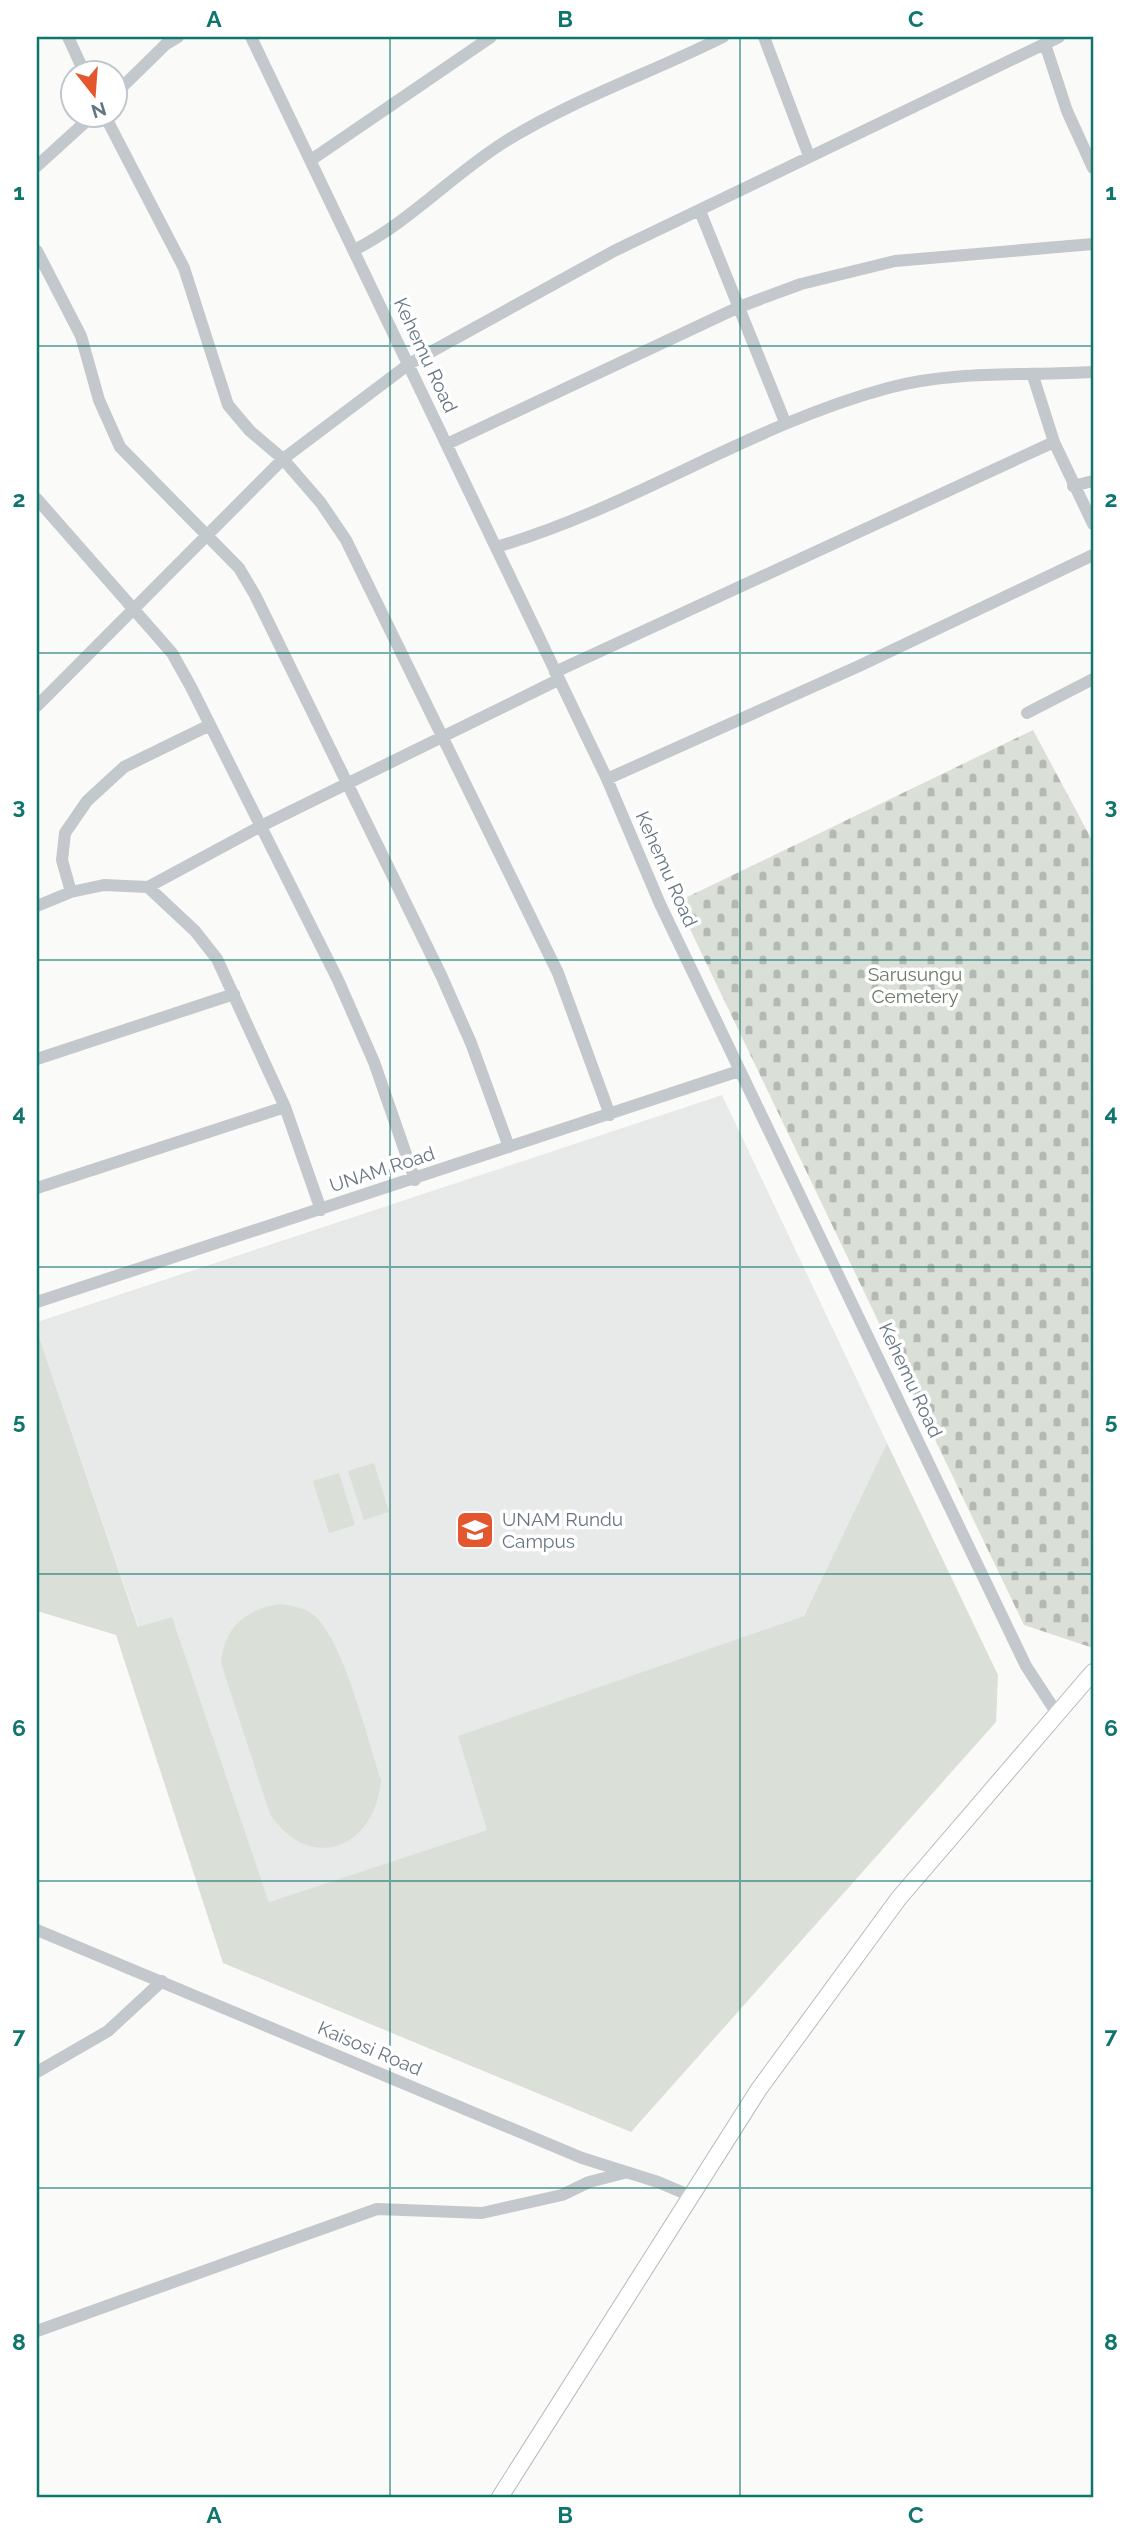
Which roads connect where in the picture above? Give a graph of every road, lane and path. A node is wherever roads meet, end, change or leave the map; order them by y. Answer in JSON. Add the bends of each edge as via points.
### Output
{"nodes":[{"id":1,"x":68,"y":37,"type":"edge"},
{"id":2,"x":178,"y":37,"type":"edge"},
{"id":3,"x":251,"y":37,"type":"edge"},
{"id":4,"x":491,"y":37,"type":"edge"},
{"id":5,"x":723,"y":37,"type":"edge"},
{"id":6,"x":764,"y":37,"type":"edge"},
{"id":7,"x":1028,"y":37,"type":"edge"},
{"id":8,"x":1059,"y":37,"type":"edge"},
{"id":9,"x":1045,"y":44,"type":"junction"},
{"id":10,"x":1030,"y":51,"type":"junction"},
{"id":11,"x":79,"y":60,"type":"edge"},
{"id":12,"x":130,"y":79,"type":"edge"},
{"id":13,"x":77,"y":130,"type":"edge"},
{"id":14,"x":112,"y":130,"type":"edge"},
{"id":15,"x":809,"y":156,"type":"junction"},
{"id":16,"x":310,"y":160,"type":"junction"},
{"id":17,"x":37,"y":166,"type":"edge"},
{"id":18,"x":1093,"y":167,"type":"edge"},
{"id":19,"x":700,"y":211,"type":"junction"},
{"id":20,"x":1093,"y":244,"type":"edge"},
{"id":21,"x":354,"y":250,"type":"junction"},
{"id":22,"x":37,"y":251,"type":"edge"},
{"id":23,"x":739,"y":307,"type":"junction"},
{"id":24,"x":409,"y":364,"type":"junction"},
{"id":25,"x":1093,"y":372,"type":"edge"},
{"id":26,"x":1033,"y":376,"type":"junction"},
{"id":27,"x":785,"y":422,"type":"junction"},
{"id":28,"x":1054,"y":442,"type":"junction"},
{"id":29,"x":447,"y":444,"type":"junction"},
{"id":30,"x":283,"y":458,"type":"junction"},
{"id":31,"x":1093,"y":481,"type":"edge"},
{"id":32,"x":1073,"y":486,"type":"junction"},
{"id":33,"x":37,"y":499,"type":"edge"},
{"id":34,"x":1093,"y":524,"type":"edge"},
{"id":35,"x":205,"y":536,"type":"junction"},
{"id":36,"x":496,"y":547,"type":"junction"},
{"id":37,"x":1093,"y":555,"type":"edge"},
{"id":38,"x":134,"y":610,"type":"junction"},
{"id":39,"x":557,"y":676,"type":"junction"},
{"id":40,"x":1093,"y":678,"type":"edge"},
{"id":41,"x":37,"y":706,"type":"edge"},
{"id":42,"x":1027,"y":713,"type":"dead end"},
{"id":43,"x":210,"y":725,"type":"junction"},
{"id":44,"x":442,"y":737,"type":"junction"},
{"id":45,"x":607,"y":779,"type":"junction"},
{"id":46,"x":348,"y":784,"type":"junction"},
{"id":47,"x":261,"y":826,"type":"junction"},
{"id":48,"x":149,"y":887,"type":"junction"},
{"id":49,"x":71,"y":892,"type":"junction"},
{"id":50,"x":37,"y":906,"type":"edge"},
{"id":51,"x":234,"y":993,"type":"junction"},
{"id":52,"x":37,"y":1059,"type":"edge"},
{"id":53,"x":740,"y":1071,"type":"junction"},
{"id":54,"x":285,"y":1107,"type":"junction"},
{"id":55,"x":610,"y":1115,"type":"junction"},
{"id":56,"x":509,"y":1147,"type":"junction"},
{"id":57,"x":415,"y":1180,"type":"junction"},
{"id":58,"x":37,"y":1188,"type":"edge"},
{"id":59,"x":321,"y":1210,"type":"junction"},
{"id":60,"x":37,"y":1302,"type":"edge"},
{"id":61,"x":1093,"y":1672,"type":"edge"},
{"id":62,"x":1056,"y":1712,"type":"junction"},
{"id":63,"x":37,"y":1930,"type":"edge"},
{"id":64,"x":162,"y":1981,"type":"junction"},
{"id":65,"x":37,"y":2072,"type":"edge"},
{"id":66,"x":625,"y":2173,"type":"junction"},
{"id":67,"x":691,"y":2196,"type":"junction"},
{"id":68,"x":37,"y":2331,"type":"edge"},
{"id":69,"x":500,"y":2497,"type":"edge"}],
"edges":[{"from":1,"to":11,"type":"street"},
{"from":2,"to":12,"type":"street"},
{"from":3,"to":16,"type":"street","name":"Kehemu Road"},
{"from":4,"to":16,"type":"street"},
{"from":5,"to":21,"type":"street","via":[[571,106],[505,142],[403,220]]},
{"from":6,"to":15,"type":"street"},
{"from":7,"to":10,"type":"street"},
{"from":8,"to":9,"type":"street"},
{"from":9,"to":10,"type":"street"},
{"from":9,"to":18,"type":"street","via":[[1067,111]]},
{"from":10,"to":15,"type":"street"},
{"from":13,"to":17,"type":"street"},
{"from":14,"to":30,"type":"street","via":[[184,268],[229,405],[250,431]]},
{"from":15,"to":19,"type":"street"},
{"from":16,"to":21,"type":"street","name":"Kehemu Road"},
{"from":19,"to":23,"type":"street"},
{"from":19,"to":24,"type":"street","via":[[584,267]]},
{"from":20,"to":23,"type":"street","via":[[862,267]]},
{"from":21,"to":24,"type":"street","name":"Kehemu Road"},
{"from":22,"to":35,"type":"street","via":[[81,336],[99,400],[120,447]]},
{"from":23,"to":27,"type":"street"},
{"from":23,"to":29,"type":"street"},
{"from":24,"to":29,"type":"street","name":"Kehemu Road"},
{"from":24,"to":30,"type":"street"},
{"from":25,"to":26,"type":"street"},
{"from":26,"to":27,"type":"street","via":[[910,382]]},
{"from":26,"to":28,"type":"street"},
{"from":27,"to":36,"type":"street","via":[[597,510]]},
{"from":28,"to":32,"type":"street"},
{"from":28,"to":39,"type":"street"},
{"from":29,"to":36,"type":"street","name":"Kehemu Road"},
{"from":30,"to":35,"type":"street"},
{"from":30,"to":44,"type":"street","via":[[346,540]]},
{"from":31,"to":32,"type":"street"},
{"from":32,"to":34,"type":"street"},
{"from":33,"to":38,"type":"street"},
{"from":35,"to":38,"type":"street"},
{"from":35,"to":46,"type":"street","via":[[239,568],[255,595]]},
{"from":36,"to":39,"type":"street","name":"Kehemu Road"},
{"from":37,"to":45,"type":"street"},
{"from":38,"to":41,"type":"street"},
{"from":38,"to":43,"type":"street","via":[[172,653]]},
{"from":39,"to":44,"type":"street"},
{"from":39,"to":45,"type":"street","name":"Kehemu Road"},
{"from":40,"to":42,"type":"street"},
{"from":43,"to":47,"type":"street"},
{"from":43,"to":49,"type":"street","via":[[124,767],[87,801],[65,833],[62,860]]},
{"from":44,"to":46,"type":"street"},
{"from":44,"to":55,"type":"street","via":[[558,973]]},
{"from":45,"to":53,"type":"street","name":"Kehemu Road","via":[[660,904]]},
{"from":46,"to":47,"type":"street"},
{"from":46,"to":56,"type":"street","via":[[442,975]]},
{"from":47,"to":48,"type":"street"},
{"from":47,"to":57,"type":"street","via":[[374,1062]]},
{"from":48,"to":49,"type":"street","via":[[104,885]]},
{"from":48,"to":51,"type":"street","via":[[195,932]]},
{"from":49,"to":50,"type":"street"},
{"from":51,"to":52,"type":"street"},
{"from":51,"to":54,"type":"street"},
{"from":53,"to":55,"type":"street","name":"UNAM Road"},
{"from":53,"to":62,"type":"street","name":"Kehemu Road","via":[[1026,1666]]},
{"from":54,"to":58,"type":"street"},
{"from":54,"to":59,"type":"street"},
{"from":55,"to":56,"type":"street","name":"UNAM Road"},
{"from":56,"to":57,"type":"street","name":"UNAM Road"},
{"from":57,"to":59,"type":"street","name":"UNAM Road"},
{"from":59,"to":60,"type":"street","name":"UNAM Road"},
{"from":61,"to":62,"type":"main road"},
{"from":62,"to":67,"type":"main road","via":[[899,1898],[759,2089]]},
{"from":63,"to":64,"type":"street","name":"Kaisosi Road"},
{"from":64,"to":65,"type":"street","via":[[108,2031]]},
{"from":64,"to":66,"type":"street","name":"Kaisosi Road"},
{"from":66,"to":67,"type":"street","name":"Kaisosi Road"},
{"from":66,"to":68,"type":"street","via":[[562,2195],[482,2213],[377,2209]]},
{"from":67,"to":69,"type":"main road"}]}
